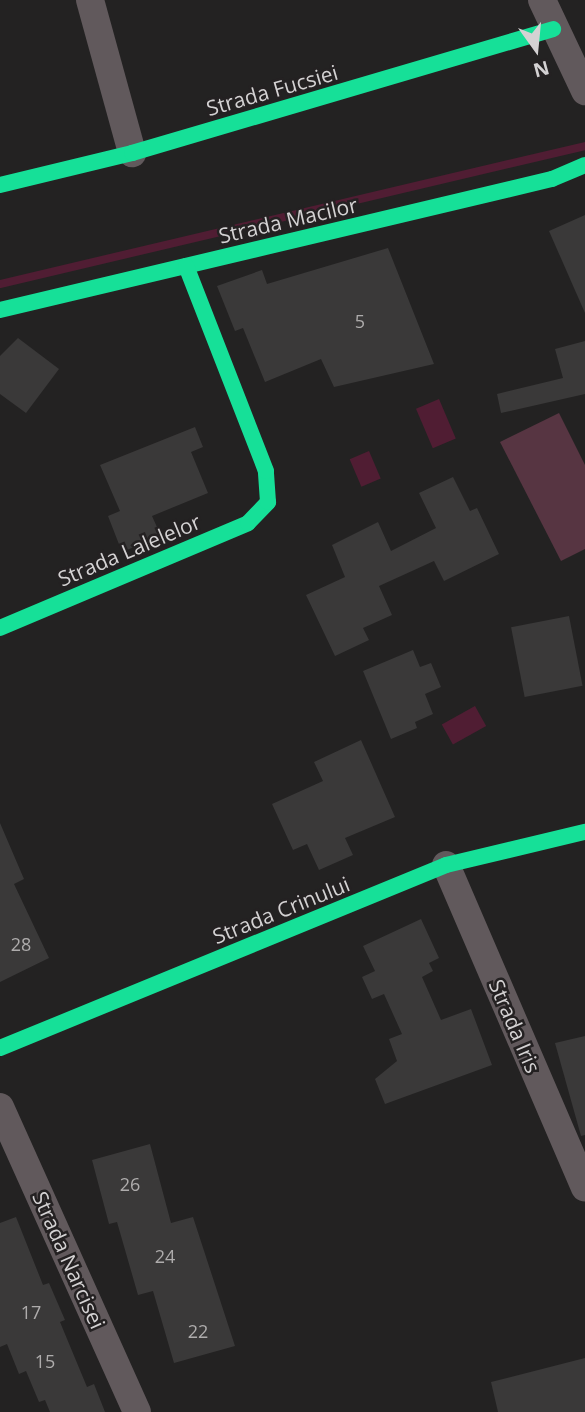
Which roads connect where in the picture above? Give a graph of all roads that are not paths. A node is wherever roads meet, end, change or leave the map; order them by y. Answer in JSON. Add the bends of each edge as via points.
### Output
{"nodes":[{"id":1,"x":90,"y":0,"type":"edge"},
{"id":2,"x":542,"y":0,"type":"edge"},
{"id":3,"x":554,"y":29,"type":"junction"},
{"id":4,"x":585,"y":91,"type":"edge"},
{"id":5,"x":132,"y":153,"type":"junction"},
{"id":6,"x":585,"y":165,"type":"edge"},
{"id":7,"x":0,"y":185,"type":"edge"},
{"id":8,"x":186,"y":266,"type":"junction"},
{"id":9,"x":0,"y":310,"type":"edge"},
{"id":10,"x":0,"y":628,"type":"edge"},
{"id":11,"x":585,"y":832,"type":"edge"},
{"id":12,"x":446,"y":865,"type":"junction"},
{"id":13,"x":0,"y":1048,"type":"edge"},
{"id":14,"x":0,"y":1107,"type":"edge"},
{"id":15,"x":585,"y":1187,"type":"edge"},
{"id":16,"x":137,"y":1412,"type":"edge"}],
"edges":[{"from":1,"to":5,"type":"street"},
{"from":2,"to":3,"type":"street"},
{"from":3,"to":4,"type":"street"},
{"from":3,"to":5,"type":"street","name":"Strada Fucsiei"},
{"from":5,"to":7,"type":"street","name":"Strada Fucsiei"},
{"from":6,"to":8,"type":"street","name":"Strada Macilor","via":[[552,178]]},
{"from":8,"to":9,"type":"street","name":"Strada Macilor"},
{"from":8,"to":10,"type":"street","name":"Strada Lalelelor","via":[[266,471],[268,502],[248,523]]},
{"from":11,"to":12,"type":"street","name":"Strada Crinului"},
{"from":12,"to":13,"type":"street","name":"Strada Crinului"},
{"from":12,"to":15,"type":"street","name":"Strada Iris"},
{"from":14,"to":16,"type":"street","name":"Strada Narcisei"}]}
